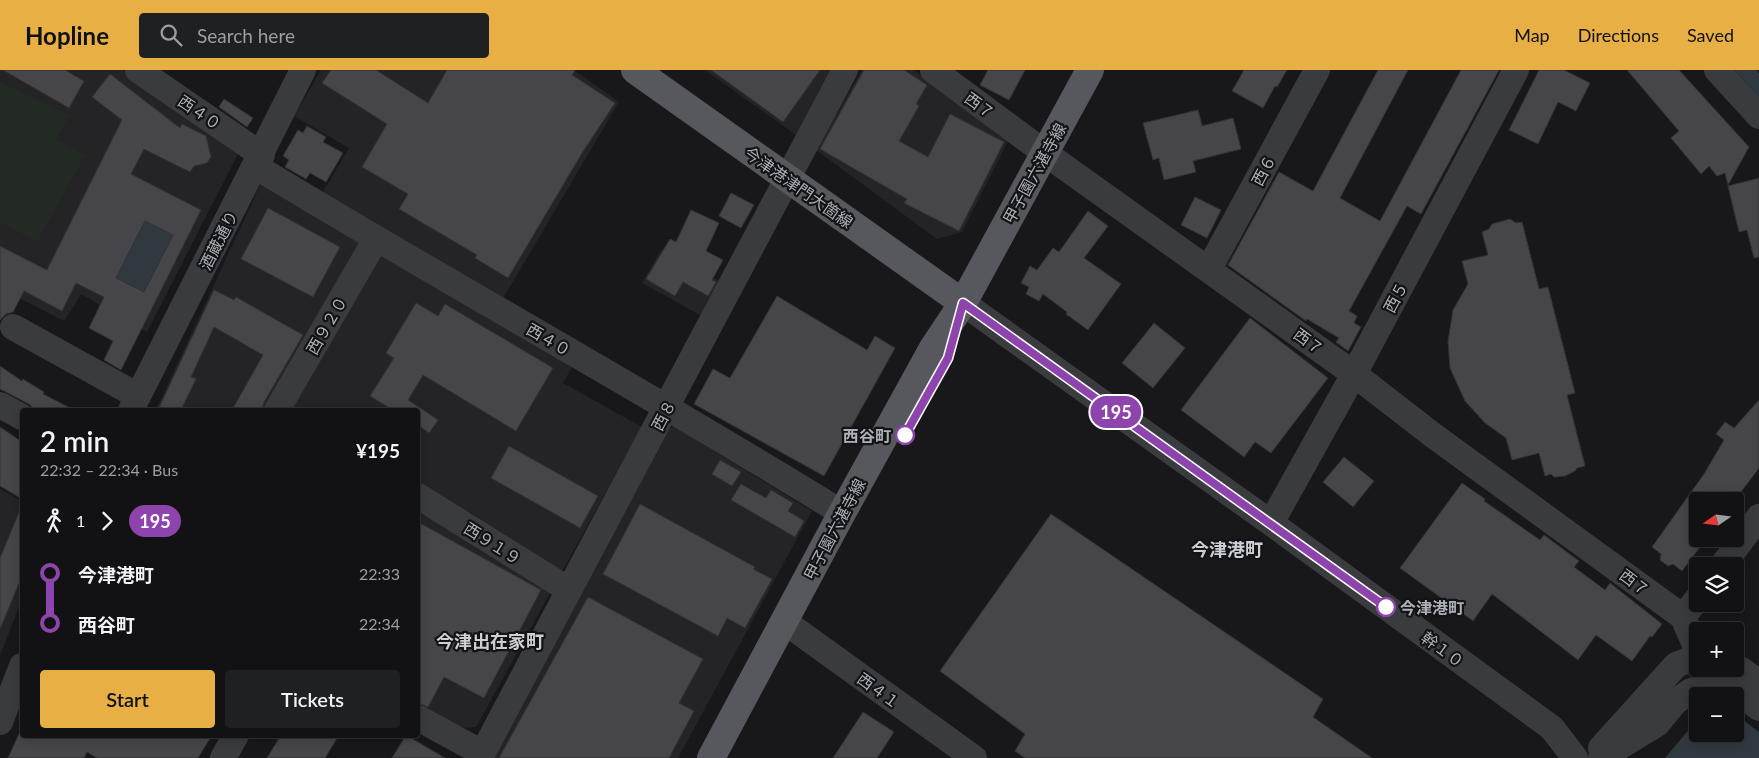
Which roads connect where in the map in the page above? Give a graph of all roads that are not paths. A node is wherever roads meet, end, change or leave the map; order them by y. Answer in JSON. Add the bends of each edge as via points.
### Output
{"nodes":[{"id":1,"x":138,"y":70,"type":"edge"},
{"id":2,"x":303,"y":70,"type":"edge"},
{"id":3,"x":635,"y":70,"type":"edge"},
{"id":4,"x":845,"y":70,"type":"edge"},
{"id":5,"x":933,"y":70,"type":"edge"},
{"id":6,"x":1090,"y":70,"type":"edge"},
{"id":7,"x":1316,"y":70,"type":"edge"},
{"id":8,"x":1516,"y":70,"type":"edge"},
{"id":9,"x":1717,"y":70,"type":"edge"},
{"id":10,"x":1759,"y":116,"type":"edge"},
{"id":11,"x":1045,"y":153,"type":"junction"},
{"id":12,"x":259,"y":160,"type":"junction"},
{"id":13,"x":788,"y":179,"type":"junction"},
{"id":14,"x":376,"y":239,"type":"junction"},
{"id":15,"x":1209,"y":269,"type":"junction"},
{"id":16,"x":963,"y":303,"type":"junction"},
{"id":17,"x":13,"y":328,"type":"dead end"},
{"id":18,"x":1354,"y":374,"type":"junction"},
{"id":19,"x":135,"y":403,"type":"edge"},
{"id":20,"x":0,"y":405,"type":"edge"},
{"id":21,"x":668,"y":407,"type":"junction"},
{"id":22,"x":279,"y":408,"type":"edge"},
{"id":23,"x":20,"y":416,"type":"edge"},
{"id":24,"x":420,"y":497,"type":"edge"},
{"id":25,"x":842,"y":513,"type":"junction"},
{"id":26,"x":1759,"y":517,"type":"edge"},
{"id":27,"x":1271,"y":523,"type":"junction"},
{"id":28,"x":1729,"y":557,"type":"edge"},
{"id":29,"x":569,"y":590,"type":"junction"},
{"id":30,"x":1689,"y":607,"type":"edge"},
{"id":31,"x":790,"y":626,"type":"junction"},
{"id":32,"x":1689,"y":660,"type":"edge"},
{"id":33,"x":20,"y":671,"type":"edge"},
{"id":34,"x":1744,"y":672,"type":"edge"},
{"id":35,"x":1759,"y":683,"type":"edge"},
{"id":36,"x":1759,"y":708,"type":"edge"},
{"id":37,"x":420,"y":719,"type":"edge"},
{"id":38,"x":0,"y":722,"type":"edge"},
{"id":39,"x":234,"y":738,"type":"edge"},
{"id":40,"x":481,"y":756,"type":"edge"},
{"id":41,"x":223,"y":758,"type":"edge"},
{"id":42,"x":711,"y":758,"type":"edge"},
{"id":43,"x":728,"y":758,"type":"edge"},
{"id":44,"x":974,"y":758,"type":"edge"},
{"id":45,"x":1575,"y":758,"type":"edge"},
{"id":46,"x":1592,"y":758,"type":"edge"},
{"id":47,"x":1601,"y":758,"type":"edge"}],
"edges":[{"from":1,"to":12,"type":"street","name":"西４０"},
{"from":2,"to":12,"type":"street","name":"酒蔵通り"},
{"from":3,"to":13,"type":"main road","name":"今津港津門大箇線"},
{"from":4,"to":13,"type":"street","name":"西８"},
{"from":5,"to":11,"type":"street","name":"西７"},
{"from":6,"to":11,"type":"main road","name":"甲子園六湛寺線"},
{"from":7,"to":15,"type":"street","name":"西６"},
{"from":8,"to":18,"type":"street","name":"西５"},
{"from":9,"to":10,"type":"street"},
{"from":11,"to":15,"type":"street","name":"西７"},
{"from":11,"to":16,"type":"main road","name":"甲子園六湛寺線"},
{"from":12,"to":14,"type":"street","name":"西４０"},
{"from":12,"to":19,"type":"street","name":"酒蔵通り"},
{"from":13,"to":16,"type":"main road","name":"今津港津門大箇線"},
{"from":13,"to":21,"type":"street","name":"西８"},
{"from":14,"to":21,"type":"street","name":"西４０"},
{"from":14,"to":22,"type":"street","name":"西９２０"},
{"from":15,"to":18,"type":"street","name":"西７"},
{"from":16,"to":25,"type":"main road","name":"甲子園六湛寺線","via":[[933,348]]},
{"from":16,"to":27,"type":"street","name":"幹１０"},
{"from":16,"to":31,"type":"main road","name":"甲子園六湛寺線","via":[[948,358]]},
{"from":17,"to":19,"type":"street"},
{"from":18,"to":27,"type":"street","name":"西５"},
{"from":18,"to":30,"type":"street","name":"西７","via":[[1434,436]]},
{"from":20,"to":23,"type":"street"},
{"from":21,"to":25,"type":"street","name":"西４０"},
{"from":21,"to":29,"type":"street","name":"西８"},
{"from":24,"to":29,"type":"street","name":"西９１９"},
{"from":25,"to":31,"type":"main road","name":"甲子園六湛寺線"},
{"from":26,"to":28,"type":"street"},
{"from":27,"to":45,"type":"street","name":"幹１０","via":[[1552,728]]},
{"from":29,"to":40,"type":"street","name":"西８"},
{"from":31,"to":42,"type":"main road","name":"甲子園六湛寺線"},
{"from":31,"to":43,"type":"main road","name":"甲子園六湛寺線"},
{"from":31,"to":44,"type":"street","name":"西４１"},
{"from":32,"to":46,"type":"street","via":[[1676,665]]},
{"from":33,"to":38,"type":"street"},
{"from":34,"to":35,"type":"street"},
{"from":36,"to":47,"type":"street","via":[[1745,697],[1710,686],[1691,691],[1675,702],[1657,724]]},
{"from":37,"to":40,"type":"street"},
{"from":39,"to":41,"type":"street"}]}
